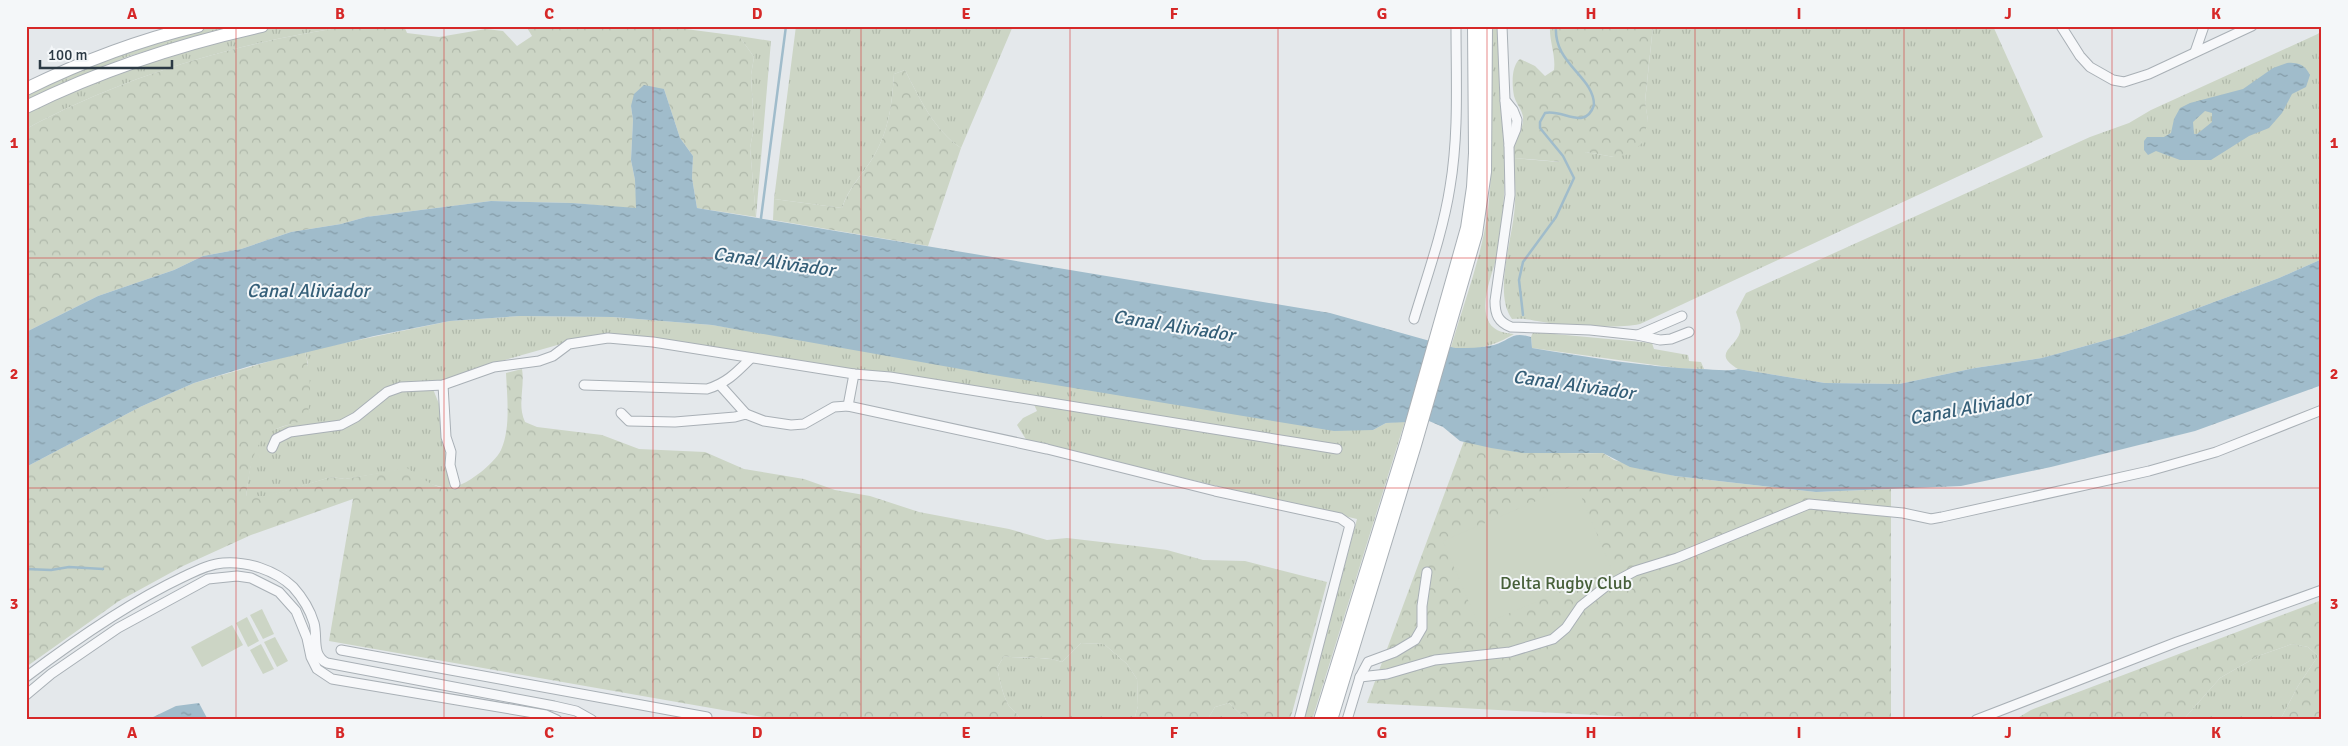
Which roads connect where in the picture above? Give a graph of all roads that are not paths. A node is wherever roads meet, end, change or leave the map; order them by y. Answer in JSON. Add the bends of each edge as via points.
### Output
{"nodes":[{"id":1,"x":198,"y":26,"type":"edge"},
{"id":2,"x":262,"y":26,"type":"edge"},
{"id":3,"x":1456,"y":26,"type":"edge"},
{"id":4,"x":1474,"y":26,"type":"edge"},
{"id":5,"x":1486,"y":26,"type":"edge"},
{"id":6,"x":1502,"y":26,"type":"edge"},
{"id":7,"x":2061,"y":26,"type":"edge"},
{"id":8,"x":2204,"y":26,"type":"edge"},
{"id":9,"x":2252,"y":26,"type":"edge"},
{"id":10,"x":2195,"y":52,"type":"junction"},
{"id":11,"x":26,"y":89,"type":"edge"},
{"id":12,"x":26,"y":107,"type":"edge"},
{"id":13,"x":1414,"y":319,"type":"dead end"},
{"id":14,"x":1444,"y":331,"type":"junction"},
{"id":15,"x":1637,"y":335,"type":"junction"},
{"id":16,"x":751,"y":358,"type":"junction"},
{"id":17,"x":854,"y":374,"type":"junction"},
{"id":18,"x":443,"y":385,"type":"junction"},
{"id":19,"x":584,"y":385,"type":"dead end"},
{"id":20,"x":720,"y":385,"type":"junction"},
{"id":21,"x":848,"y":406,"type":"junction"},
{"id":22,"x":2322,"y":410,"type":"edge"},
{"id":23,"x":621,"y":413,"type":"dead end"},
{"id":24,"x":746,"y":414,"type":"junction"},
{"id":25,"x":1411,"y":443,"type":"junction"},
{"id":26,"x":272,"y":448,"type":"dead end"},
{"id":27,"x":1336,"y":449,"type":"dead end"},
{"id":28,"x":455,"y":484,"type":"dead end"},
{"id":29,"x":1427,"y":572,"type":"dead end"},
{"id":30,"x":2322,"y":590,"type":"edge"},
{"id":31,"x":341,"y":650,"type":"dead end"},
{"id":32,"x":26,"y":677,"type":"edge"},
{"id":33,"x":1360,"y":677,"type":"junction"},
{"id":34,"x":26,"y":695,"type":"edge"},
{"id":35,"x":703,"y":718,"type":"edge"},
{"id":36,"x":557,"y":720,"type":"edge"},
{"id":37,"x":592,"y":720,"type":"edge"},
{"id":38,"x":717,"y":720,"type":"edge"},
{"id":39,"x":1299,"y":720,"type":"edge"},
{"id":40,"x":1320,"y":720,"type":"edge"},
{"id":41,"x":1331,"y":720,"type":"edge"},
{"id":42,"x":1347,"y":720,"type":"edge"},
{"id":43,"x":1976,"y":720,"type":"edge"}],
"edges":[{"from":1,"to":11,"type":"main road","via":[[118,51]]},
{"from":2,"to":12,"type":"main road","via":[[150,56]]},
{"from":3,"to":13,"type":"street","via":[[1450,184],[1440,234]]},
{"from":4,"to":14,"type":"main road","via":[[1476,117],[1473,187]]},
{"from":5,"to":14,"type":"main road","via":[[1483,199],[1476,234]]},
{"from":6,"to":15,"type":"street","via":[[1506,100],[1517,120],[1509,146],[1510,195],[1495,311],[1501,322],[1511,327]]},
{"from":7,"to":10,"type":"street","via":[[2090,67],[2113,80],[2135,80]]},
{"from":8,"to":10,"type":"street"},
{"from":9,"to":10,"type":"street"},
{"from":14,"to":25,"type":"main road"},
{"from":15,"to":15,"type":"street","via":[[1660,340],[1685,333],[1678,318]]},
{"from":16,"to":17,"type":"street"},
{"from":16,"to":18,"type":"street","via":[[608,338],[569,344],[553,356],[539,361],[494,367]]},
{"from":16,"to":20,"type":"street"},
{"from":17,"to":21,"type":"street"},
{"from":17,"to":27,"type":"street","via":[[890,377]]},
{"from":18,"to":26,"type":"street","via":[[401,387],[387,392],[341,425],[290,432],[276,439]]},
{"from":18,"to":28,"type":"street","via":[[446,437]]},
{"from":19,"to":20,"type":"street","via":[[708,389]]},
{"from":20,"to":24,"type":"street"},
{"from":21,"to":24,"type":"street","via":[[834,407],[804,424],[764,421]]},
{"from":21,"to":39,"type":"street","via":[[1340,518],[1350,525]]},
{"from":22,"to":33,"type":"street","via":[[2216,452],[2168,466],[1942,517],[1931,519],[1903,513],[1809,504],[1677,558],[1634,571],[1581,606],[1566,628],[1552,639],[1510,652],[1435,660],[1387,674]]},
{"from":23,"to":24,"type":"street","via":[[629,421],[675,422]]},
{"from":25,"to":40,"type":"main road"},
{"from":25,"to":41,"type":"main road"},
{"from":29,"to":33,"type":"street","via":[[1422,628],[1415,640],[1368,662]]},
{"from":30,"to":43,"type":"street"},
{"from":31,"to":35,"type":"street"},
{"from":32,"to":37,"type":"street","via":[[139,600],[168,584],[211,565],[238,564],[274,574],[305,601],[314,623],[316,651],[327,663],[554,706],[576,711]]},
{"from":33,"to":42,"type":"street"},
{"from":34,"to":36,"type":"street","via":[[118,628],[208,579],[237,576],[251,578],[279,592],[296,612],[318,669],[332,679],[546,715]]},
{"from":35,"to":38,"type":"street"}]}
